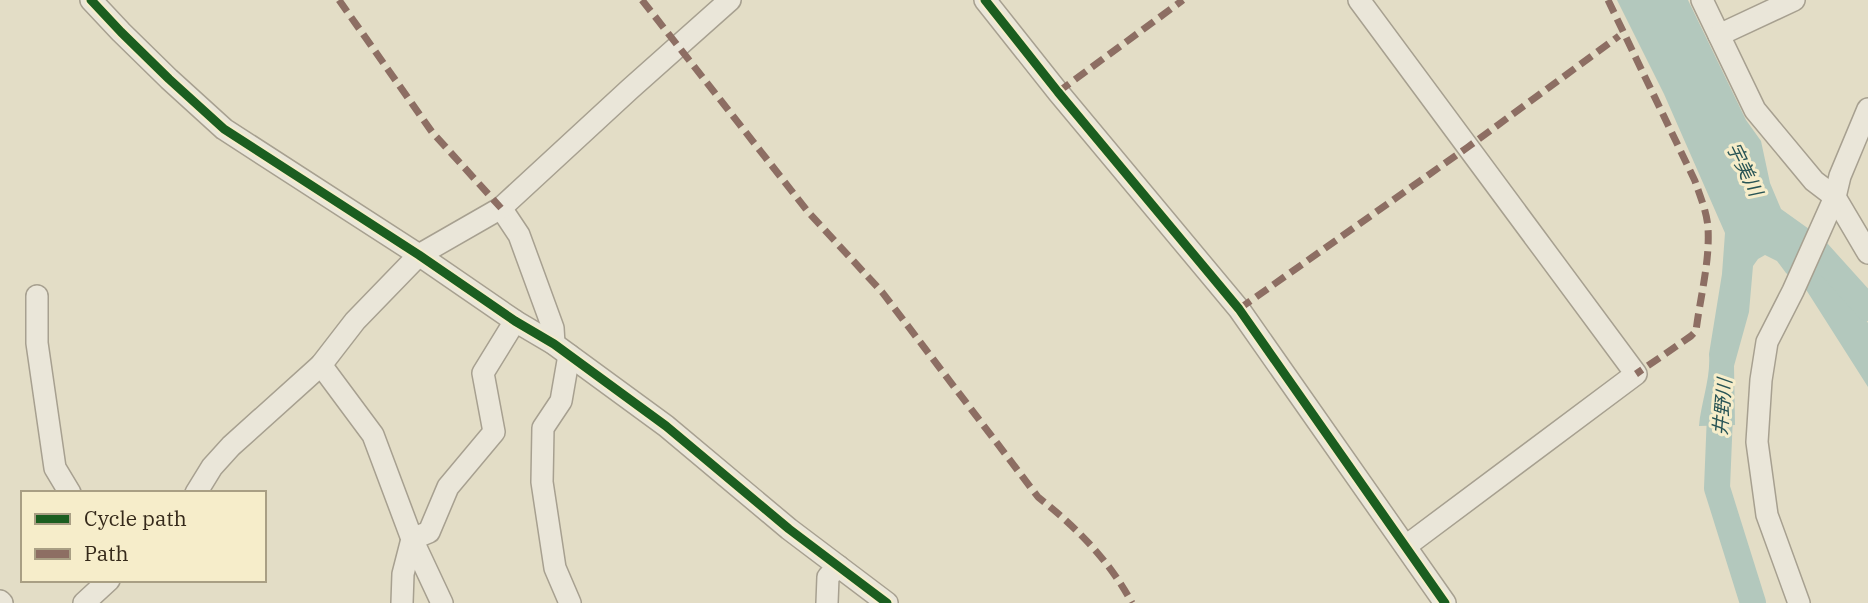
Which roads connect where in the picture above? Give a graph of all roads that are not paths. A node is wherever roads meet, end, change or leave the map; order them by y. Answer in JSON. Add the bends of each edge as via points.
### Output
{"nodes":[{"id":1,"x":91,"y":0,"type":"edge"},
{"id":2,"x":730,"y":0,"type":"edge"},
{"id":3,"x":985,"y":0,"type":"edge"},
{"id":4,"x":1359,"y":0,"type":"edge"},
{"id":5,"x":1702,"y":0,"type":"edge"},
{"id":6,"x":1794,"y":0,"type":"edge"},
{"id":7,"x":1718,"y":35,"type":"junction"},
{"id":8,"x":1868,"y":109,"type":"edge"},
{"id":9,"x":1835,"y":197,"type":"junction"},
{"id":10,"x":501,"y":208,"type":"junction"},
{"id":11,"x":1868,"y":253,"type":"edge"},
{"id":12,"x":419,"y":255,"type":"junction"},
{"id":13,"x":37,"y":296,"type":"dead end"},
{"id":14,"x":515,"y":321,"type":"junction"},
{"id":15,"x":561,"y":349,"type":"junction"},
{"id":16,"x":321,"y":365,"type":"junction"},
{"id":17,"x":69,"y":491,"type":"edge"},
{"id":18,"x":197,"y":491,"type":"edge"},
{"id":19,"x":412,"y":539,"type":"junction"},
{"id":20,"x":1406,"y":546,"type":"junction"},
{"id":21,"x":838,"y":566,"type":"junction"},
{"id":22,"x":107,"y":582,"type":"edge"},
{"id":23,"x":84,"y":603,"type":"edge"},
{"id":24,"x":402,"y":603,"type":"edge"},
{"id":25,"x":443,"y":603,"type":"edge"},
{"id":26,"x":570,"y":603,"type":"edge"},
{"id":27,"x":827,"y":603,"type":"edge"},
{"id":28,"x":887,"y":603,"type":"edge"},
{"id":29,"x":1445,"y":603,"type":"edge"},
{"id":30,"x":1799,"y":603,"type":"edge"}],
"edges":[{"from":1,"to":12,"type":"street","via":[[224,129]]},
{"from":2,"to":10,"type":"street"},
{"from":3,"to":20,"type":"street","via":[[1239,309]]},
{"from":4,"to":20,"type":"street","via":[[1636,374]]},
{"from":5,"to":7,"type":"street"},
{"from":6,"to":7,"type":"street"},
{"from":7,"to":9,"type":"street","via":[[1755,110],[1814,181]]},
{"from":8,"to":9,"type":"street"},
{"from":9,"to":11,"type":"street"},
{"from":9,"to":30,"type":"street","via":[[1768,342],[1761,380],[1757,442],[1768,515]]},
{"from":10,"to":12,"type":"street"},
{"from":10,"to":15,"type":"street","via":[[519,235]]},
{"from":12,"to":14,"type":"street"},
{"from":12,"to":16,"type":"street","via":[[355,321]]},
{"from":13,"to":17,"type":"street","via":[[37,343],[55,468]]},
{"from":14,"to":15,"type":"street"},
{"from":14,"to":19,"type":"street","via":[[483,373],[494,432],[448,487],[429,532]]},
{"from":15,"to":21,"type":"street","via":[[666,426]]},
{"from":15,"to":26,"type":"street","via":[[561,401],[543,428],[542,482],[555,568]]},
{"from":16,"to":18,"type":"street","via":[[231,446]]},
{"from":16,"to":19,"type":"street","via":[[373,435]]},
{"from":19,"to":24,"type":"street"},
{"from":19,"to":25,"type":"street"},
{"from":20,"to":29,"type":"street"},
{"from":21,"to":27,"type":"street","via":[[828,577]]},
{"from":21,"to":28,"type":"street"},
{"from":22,"to":23,"type":"street"}]}
